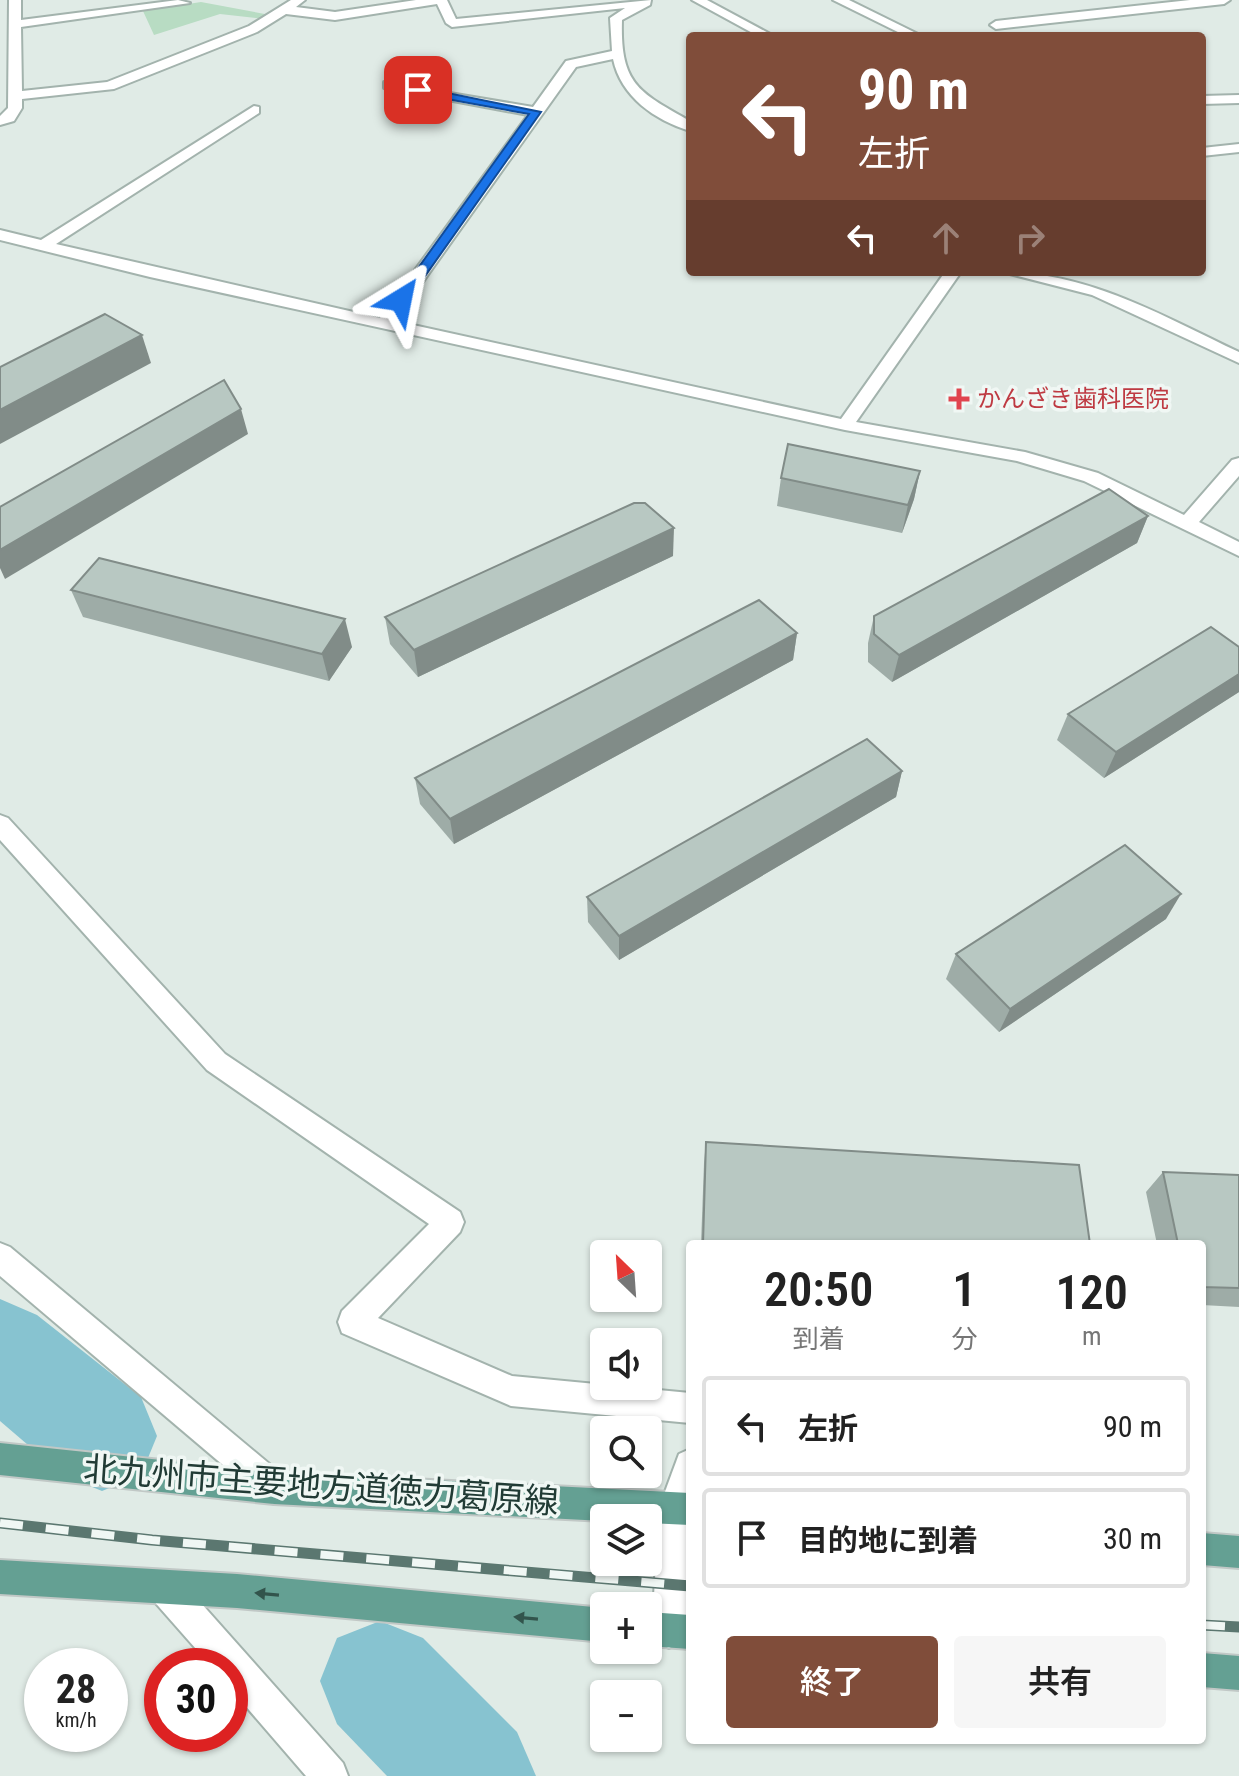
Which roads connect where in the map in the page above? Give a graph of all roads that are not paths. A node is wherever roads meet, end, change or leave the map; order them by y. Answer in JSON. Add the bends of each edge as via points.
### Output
{"nodes":[{"id":1,"x":15,"y":0,"type":"edge"},
{"id":2,"x":299,"y":0,"type":"edge"},
{"id":3,"x":441,"y":0,"type":"edge"},
{"id":4,"x":698,"y":0,"type":"edge"},
{"id":5,"x":839,"y":0,"type":"edge"},
{"id":6,"x":1226,"y":0,"type":"edge"},
{"id":7,"x":648,"y":1,"type":"edge"},
{"id":8,"x":184,"y":3,"type":"dead end"},
{"id":9,"x":1239,"y":9,"type":"edge"},
{"id":10,"x":287,"y":10,"type":"junction"},
{"id":11,"x":0,"y":18,"type":"edge"},
{"id":12,"x":16,"y":20,"type":"junction"},
{"id":13,"x":996,"y":25,"type":"dead end"},
{"id":14,"x":760,"y":32,"type":"edge"},
{"id":15,"x":907,"y":32,"type":"edge"},
{"id":16,"x":618,"y":54,"type":"junction"},
{"id":17,"x":389,"y":85,"type":"dead end"},
{"id":18,"x":16,"y":96,"type":"junction"},
{"id":19,"x":1239,"y":99,"type":"edge"},
{"id":20,"x":1206,"y":100,"type":"edge"},
{"id":21,"x":254,"y":110,"type":"dead end"},
{"id":22,"x":535,"y":112,"type":"junction"},
{"id":23,"x":0,"y":121,"type":"edge"},
{"id":24,"x":686,"y":124,"type":"edge"},
{"id":25,"x":1239,"y":148,"type":"edge"},
{"id":26,"x":1206,"y":152,"type":"edge"},
{"id":27,"x":0,"y":235,"type":"edge"},
{"id":28,"x":43,"y":246,"type":"junction"},
{"id":29,"x":950,"y":276,"type":"edge"},
{"id":30,"x":1028,"y":276,"type":"edge"},
{"id":31,"x":384,"y":324,"type":"junction"},
{"id":32,"x":1239,"y":358,"type":"edge"},
{"id":33,"x":845,"y":425,"type":"junction"},
{"id":34,"x":1239,"y":464,"type":"edge"},
{"id":35,"x":1188,"y":523,"type":"junction"},
{"id":36,"x":1239,"y":550,"type":"edge"},
{"id":37,"x":0,"y":824,"type":"edge"},
{"id":38,"x":0,"y":1257,"type":"edge"},
{"id":39,"x":686,"y":1408,"type":"edge"},
{"id":40,"x":0,"y":1459,"type":"edge"},
{"id":41,"x":686,"y":1487,"type":"edge"},
{"id":42,"x":274,"y":1488,"type":"junction"},
{"id":43,"x":682,"y":1509,"type":"edge"},
{"id":44,"x":1206,"y":1549,"type":"edge"},
{"id":45,"x":1239,"y":1552,"type":"edge"},
{"id":46,"x":0,"y":1577,"type":"edge"},
{"id":47,"x":164,"y":1587,"type":"junction"},
{"id":48,"x":590,"y":1624,"type":"edge"},
{"id":49,"x":669,"y":1631,"type":"edge"},
{"id":50,"x":1206,"y":1670,"type":"edge"},
{"id":51,"x":1239,"y":1673,"type":"edge"},
{"id":52,"x":330,"y":1776,"type":"edge"}],
"edges":[{"from":1,"to":12,"type":"street"},
{"from":2,"to":10,"type":"street"},
{"from":3,"to":7,"type":"street","via":[[452,23]]},
{"from":3,"to":10,"type":"street","via":[[335,16]]},
{"from":4,"to":14,"type":"street"},
{"from":5,"to":15,"type":"street"},
{"from":6,"to":9,"type":"street"},
{"from":6,"to":13,"type":"street"},
{"from":7,"to":16,"type":"street","via":[[616,18]]},
{"from":8,"to":12,"type":"street"},
{"from":10,"to":18,"type":"street","via":[[253,29],[109,86]]},
{"from":11,"to":12,"type":"street"},
{"from":12,"to":18,"type":"street"},
{"from":16,"to":22,"type":"street","via":[[571,64]]},
{"from":16,"to":24,"type":"street","via":[[631,90]]},
{"from":17,"to":22,"type":"street"},
{"from":18,"to":23,"type":"street","via":[[9,118]]},
{"from":19,"to":20,"type":"street"},
{"from":21,"to":28,"type":"street"},
{"from":22,"to":31,"type":"street"},
{"from":25,"to":26,"type":"street"},
{"from":27,"to":28,"type":"street"},
{"from":28,"to":31,"type":"street"},
{"from":29,"to":33,"type":"street"},
{"from":30,"to":32,"type":"street","via":[[1097,291]]},
{"from":31,"to":33,"type":"street"},
{"from":33,"to":35,"type":"street","via":[[1019,456],[1091,477]]},
{"from":34,"to":35,"type":"street"},
{"from":35,"to":36,"type":"street"},
{"from":37,"to":39,"type":"street","via":[[216,1062],[450,1222],[353,1322],[511,1391]]},
{"from":38,"to":42,"type":"street"},
{"from":40,"to":42,"type":"main road","name":"北九州市主要地方道徳力葛原線"},
{"from":41,"to":43,"type":"street"},
{"from":42,"to":43,"type":"main road","name":"北九州市主要地方道徳力葛原線"},
{"from":43,"to":49,"type":"street"},
{"from":44,"to":45,"type":"main road"},
{"from":46,"to":47,"type":"main road"},
{"from":48,"to":47,"type":"main road","one_way":true},
{"from":47,"to":52,"type":"street"},
{"from":50,"to":51,"type":"main road"}]}
